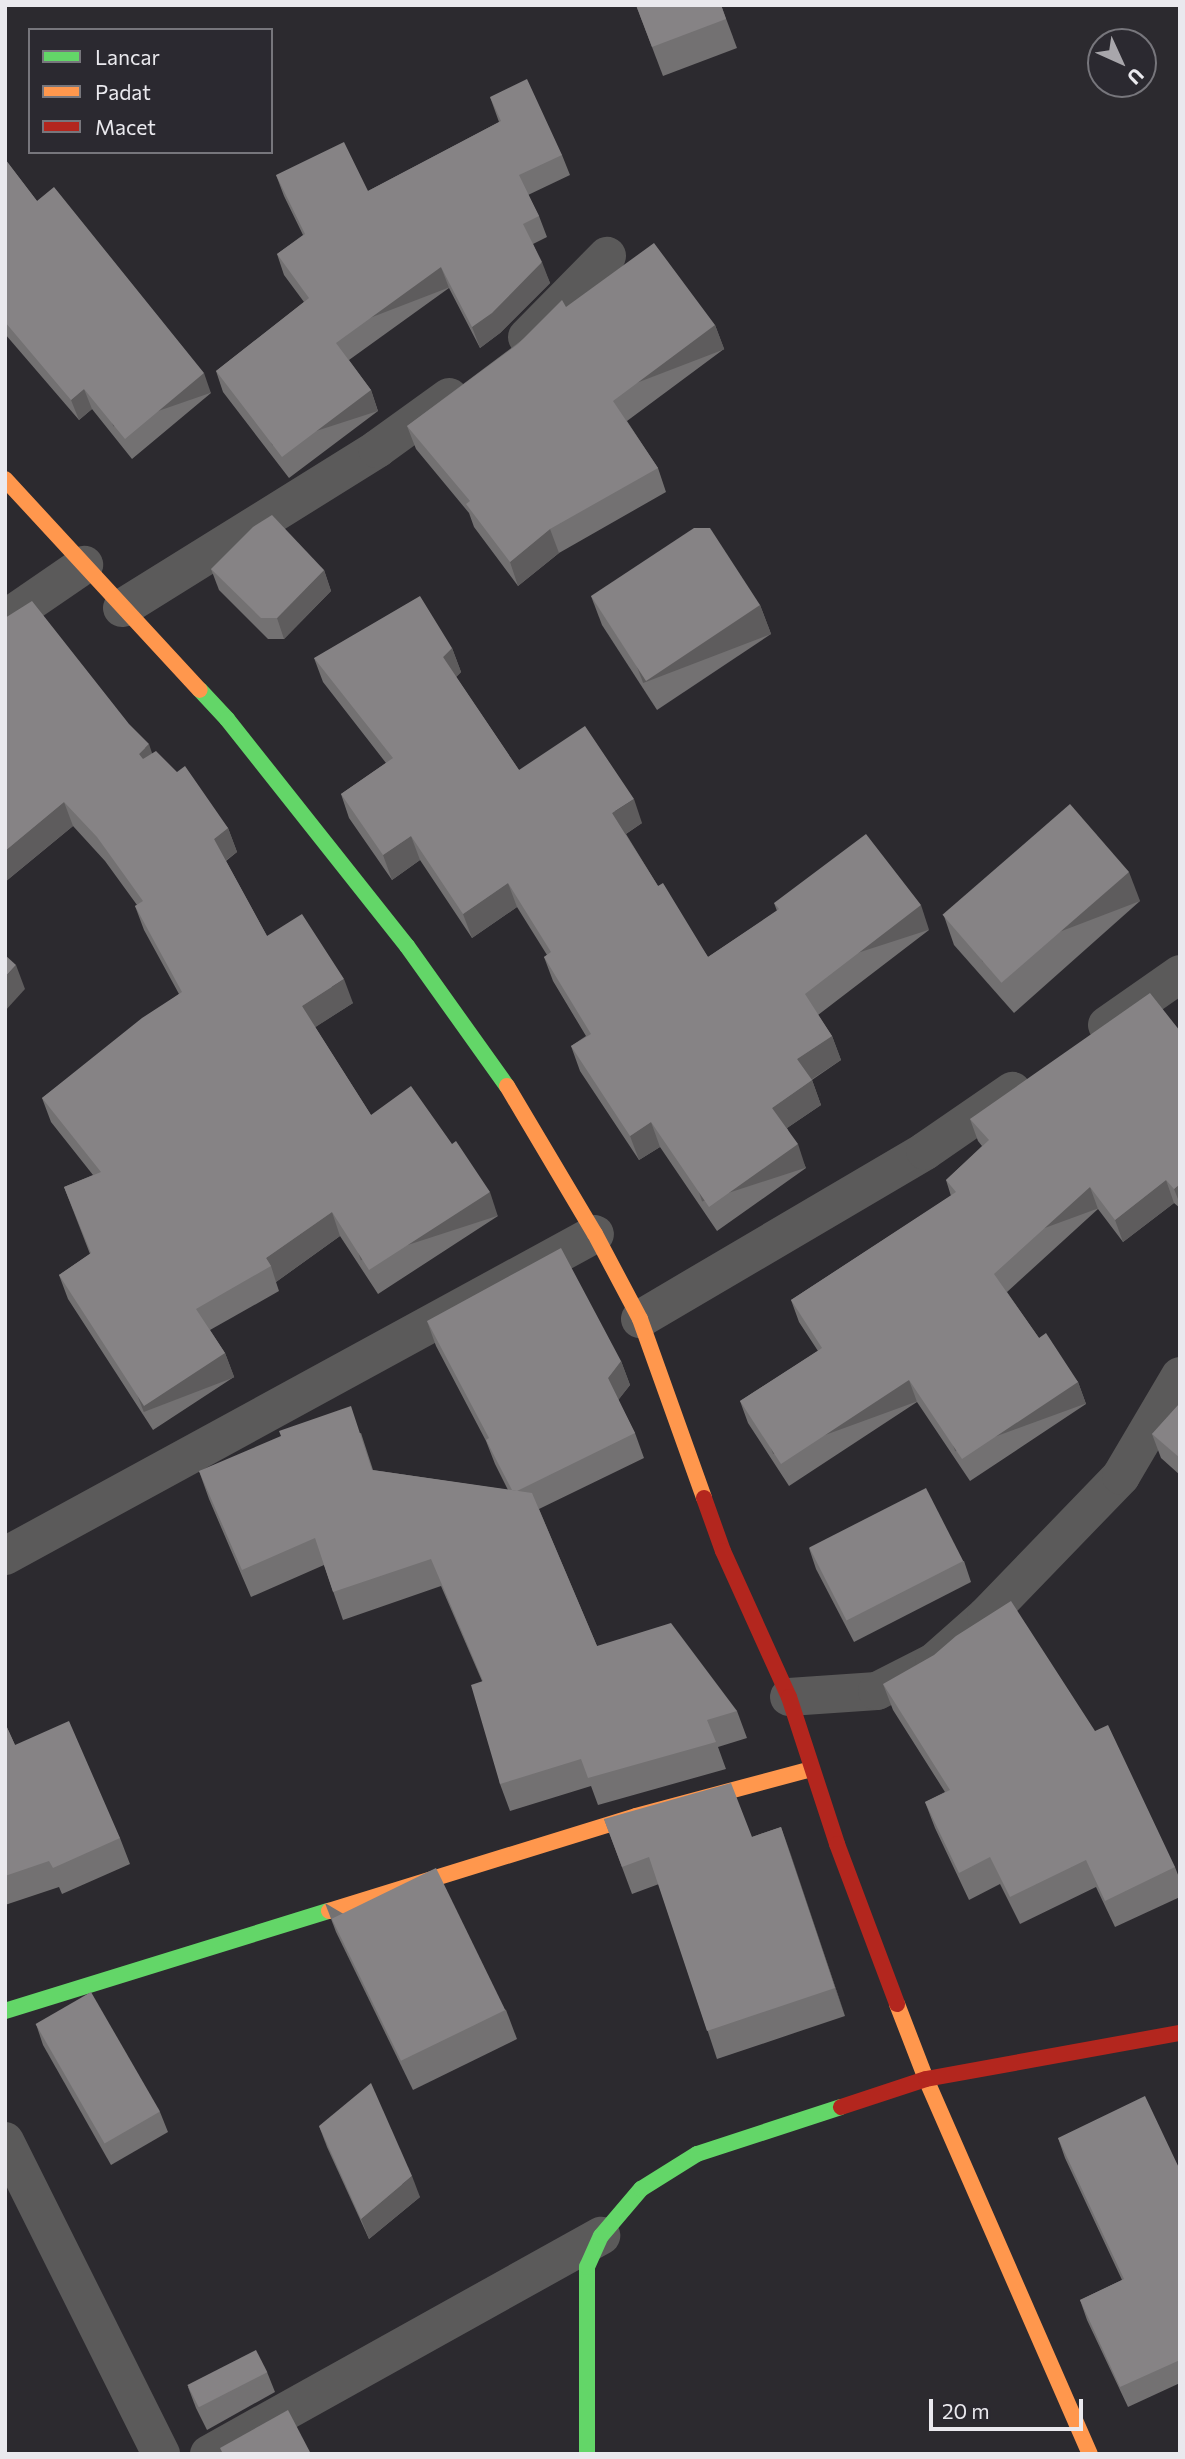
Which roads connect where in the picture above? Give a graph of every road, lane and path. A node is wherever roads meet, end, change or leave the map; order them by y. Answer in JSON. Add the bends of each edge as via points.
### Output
{"nodes":[{"id":1,"x":607,"y":256,"type":"dead end"},
{"id":2,"x":5,"y":479,"type":"edge"},
{"id":3,"x":84,"y":565,"type":"junction"},
{"id":4,"x":122,"y":608,"type":"junction"},
{"id":5,"x":5,"y":619,"type":"edge"},
{"id":6,"x":1180,"y":974,"type":"edge"},
{"id":7,"x":1083,"y":1042,"type":"edge"},
{"id":8,"x":1038,"y":1073,"type":"edge"},
{"id":9,"x":595,"y":1234,"type":"junction"},
{"id":10,"x":640,"y":1319,"type":"junction"},
{"id":11,"x":1180,"y":1376,"type":"edge"},
{"id":12,"x":5,"y":1556,"type":"edge"},
{"id":13,"x":789,"y":1697,"type":"junction"},
{"id":14,"x":811,"y":1769,"type":"junction"},
{"id":15,"x":5,"y":2011,"type":"edge"},
{"id":16,"x":1180,"y":2033,"type":"edge"},
{"id":17,"x":926,"y":2079,"type":"junction"},
{"id":18,"x":5,"y":2141,"type":"edge"},
{"id":19,"x":601,"y":2236,"type":"junction"},
{"id":20,"x":162,"y":2454,"type":"edge"},
{"id":21,"x":209,"y":2454,"type":"edge"},
{"id":22,"x":587,"y":2454,"type":"edge"},
{"id":23,"x":1090,"y":2454,"type":"edge"}],
"edges":[{"from":1,"to":4,"type":"street","via":[[493,365],[377,449]]},
{"from":2,"to":3,"type":"street"},
{"from":3,"to":4,"type":"street"},
{"from":3,"to":5,"type":"street"},
{"from":4,"to":9,"type":"street","via":[[226,719],[407,946],[508,1087]]},
{"from":6,"to":7,"type":"street"},
{"from":8,"to":10,"type":"street","via":[[925,1151]]},
{"from":9,"to":10,"type":"street"},
{"from":9,"to":12,"type":"street"},
{"from":10,"to":13,"type":"street","via":[[723,1552]]},
{"from":11,"to":13,"type":"street","via":[[1121,1476],[934,1662],[877,1691]]},
{"from":13,"to":14,"type":"street"},
{"from":14,"to":15,"type":"street","via":[[636,1815]]},
{"from":14,"to":17,"type":"street"},
{"from":16,"to":17,"type":"street"},
{"from":17,"to":19,"type":"street","via":[[697,2154],[641,2189]]},
{"from":17,"to":23,"type":"street"},
{"from":18,"to":20,"type":"street"},
{"from":19,"to":21,"type":"street"},
{"from":19,"to":22,"type":"street","via":[[587,2267]]}]}
